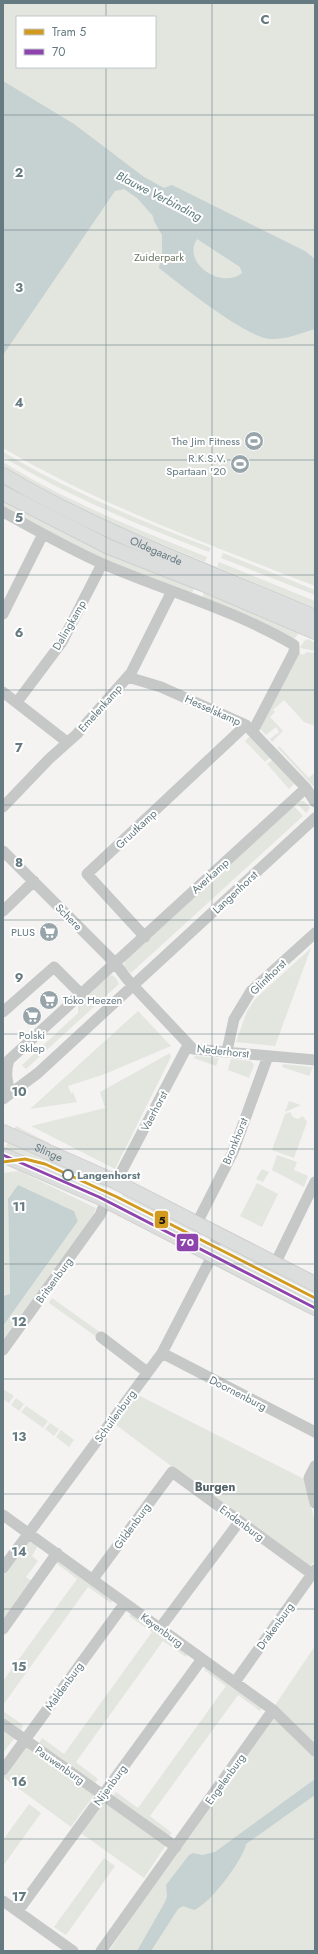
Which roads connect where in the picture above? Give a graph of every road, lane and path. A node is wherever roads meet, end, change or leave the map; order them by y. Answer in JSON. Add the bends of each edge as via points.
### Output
{"nodes":[{"id":1,"x":3,"y":475,"type":"edge"},
{"id":2,"x":3,"y":493,"type":"edge"},
{"id":3,"x":3,"y":512,"type":"edge"},
{"id":4,"x":43,"y":534,"type":"junction"},
{"id":5,"x":102,"y":564,"type":"junction"},
{"id":6,"x":172,"y":591,"type":"junction"},
{"id":7,"x":3,"y":614,"type":"edge"},
{"id":8,"x":315,"y":617,"type":"edge"},
{"id":9,"x":315,"y":632,"type":"edge"},
{"id":10,"x":128,"y":676,"type":"junction"},
{"id":11,"x":3,"y":692,"type":"edge"},
{"id":12,"x":17,"y":702,"type":"junction"},
{"id":13,"x":250,"y":728,"type":"junction"},
{"id":14,"x":67,"y":742,"type":"junction"},
{"id":15,"x":306,"y":788,"type":"junction"},
{"id":16,"x":315,"y":802,"type":"edge"},
{"id":17,"x":3,"y":807,"type":"edge"},
{"id":18,"x":315,"y":818,"type":"edge"},
{"id":19,"x":3,"y":851,"type":"edge"},
{"id":20,"x":34,"y":881,"type":"junction"},
{"id":21,"x":3,"y":911,"type":"edge"},
{"id":22,"x":315,"y":933,"type":"edge"},
{"id":23,"x":145,"y":937,"type":"junction"},
{"id":24,"x":114,"y":963,"type":"junction"},
{"id":25,"x":134,"y":986,"type":"junction"},
{"id":26,"x":81,"y":994,"type":"junction"},
{"id":27,"x":3,"y":1012,"type":"edge"},
{"id":28,"x":188,"y":1045,"type":"junction"},
{"id":29,"x":227,"y":1051,"type":"junction"},
{"id":30,"x":268,"y":1056,"type":"junction"},
{"id":31,"x":315,"y":1060,"type":"edge"},
{"id":32,"x":6,"y":1096,"type":"edge"},
{"id":33,"x":3,"y":1132,"type":"edge"},
{"id":34,"x":3,"y":1155,"type":"edge"},
{"id":35,"x":118,"y":1179,"type":"junction"},
{"id":36,"x":315,"y":1182,"type":"edge"},
{"id":37,"x":106,"y":1205,"type":"junction"},
{"id":38,"x":197,"y":1223,"type":"junction"},
{"id":39,"x":219,"y":1234,"type":"junction"},
{"id":40,"x":210,"y":1254,"type":"junction"},
{"id":41,"x":275,"y":1264,"type":"junction"},
{"id":42,"x":315,"y":1284,"type":"edge"},
{"id":43,"x":315,"y":1308,"type":"edge"},
{"id":44,"x":101,"y":1337,"type":"dead end"},
{"id":45,"x":3,"y":1350,"type":"edge"},
{"id":46,"x":162,"y":1353,"type":"junction"},
{"id":47,"x":147,"y":1372,"type":"junction"},
{"id":48,"x":315,"y":1432,"type":"edge"},
{"id":49,"x":315,"y":1466,"type":"edge"},
{"id":50,"x":172,"y":1472,"type":"joint"},
{"id":51,"x":315,"y":1503,"type":"edge"},
{"id":52,"x":3,"y":1515,"type":"edge"},
{"id":53,"x":239,"y":1522,"type":"junction"},
{"id":54,"x":29,"y":1533,"type":"junction"},
{"id":55,"x":57,"y":1553,"type":"junction"},
{"id":56,"x":3,"y":1568,"type":"edge"},
{"id":57,"x":314,"y":1572,"type":"edge"},
{"id":58,"x":93,"y":1579,"type":"junction"},
{"id":59,"x":125,"y":1603,"type":"junction"},
{"id":60,"x":160,"y":1628,"type":"junction"},
{"id":61,"x":3,"y":1629,"type":"edge"},
{"id":62,"x":202,"y":1658,"type":"junction"},
{"id":63,"x":235,"y":1682,"type":"junction"},
{"id":64,"x":273,"y":1710,"type":"junction"},
{"id":65,"x":3,"y":1724,"type":"edge"},
{"id":66,"x":25,"y":1740,"type":"junction"},
{"id":67,"x":315,"y":1751,"type":"edge"},
{"id":68,"x":3,"y":1770,"type":"edge"},
{"id":69,"x":102,"y":1795,"type":"junction"},
{"id":70,"x":176,"y":1847,"type":"junction"},
{"id":71,"x":3,"y":1900,"type":"edge"},
{"id":72,"x":18,"y":1912,"type":"junction"},
{"id":73,"x":73,"y":1951,"type":"edge"},
{"id":74,"x":101,"y":1951,"type":"edge"}],
"edges":[{"from":1,"to":8,"type":"main road","name":"Oldegaarde","via":[[115,533]]},
{"from":2,"to":9,"type":"main road","name":"Oldegaarde","via":[[109,547]]},
{"from":3,"to":4,"type":"street"},
{"from":4,"to":5,"type":"street"},
{"from":4,"to":7,"type":"street"},
{"from":5,"to":6,"type":"street"},
{"from":5,"to":12,"type":"street","name":"Dalingkamp","via":[[62,642]]},
{"from":6,"to":10,"type":"street","name":"Emelenkamp"},
{"from":6,"to":13,"type":"street","via":[[276,634],[294,645],[294,652]]},
{"from":10,"to":13,"type":"street","name":"Hesselskamp","via":[[161,687]]},
{"from":10,"to":14,"type":"street","name":"Emelenkamp"},
{"from":11,"to":12,"type":"street"},
{"from":12,"to":14,"type":"street"},
{"from":13,"to":15,"type":"street","name":"Hesselskamp"},
{"from":13,"to":23,"type":"street","name":"Gruutkamp","via":[[87,874]]},
{"from":14,"to":17,"type":"street","name":"Emelenkamp"},
{"from":15,"to":16,"type":"street","name":"Hesselskamp"},
{"from":15,"to":23,"type":"street","name":"Averkamp"},
{"from":18,"to":25,"type":"street","name":"Langenhorst"},
{"from":19,"to":20,"type":"street","name":"Schere"},
{"from":20,"to":21,"type":"street"},
{"from":20,"to":24,"type":"street","name":"Schere"},
{"from":22,"to":29,"type":"street","name":"Glinthorst","via":[[251,991],[234,1019]]},
{"from":23,"to":24,"type":"street","name":"Averkamp"},
{"from":24,"to":25,"type":"street","name":"Schere"},
{"from":24,"to":26,"type":"street","name":"Langenhorst"},
{"from":25,"to":28,"type":"street","name":"Nederhorst"},
{"from":25,"to":32,"type":"street","name":"Langenhorst","via":[[38,1073]]},
{"from":26,"to":27,"type":"street","via":[[54,967]]},
{"from":26,"to":32,"type":"street","name":"Langenhorst","via":[[9,1060],[6,1069]]},
{"from":28,"to":29,"type":"street","name":"Nederhorst","via":[[193,1049]]},
{"from":28,"to":35,"type":"street","name":"Vaerhorst"},
{"from":29,"to":30,"type":"street","name":"Nederhorst"},
{"from":30,"to":31,"type":"street","name":"Nederhorst"},
{"from":30,"to":38,"type":"street","name":"Bronkhorst","via":[[232,1152]]},
{"from":33,"to":35,"type":"main road","name":"Slinge"},
{"from":34,"to":37,"type":"main road","name":"Slinge"},
{"from":35,"to":38,"type":"main road","name":"Slinge"},
{"from":36,"to":41,"type":"street"},
{"from":37,"to":40,"type":"main road","name":"Slinge"},
{"from":37,"to":45,"type":"street","name":"Britsenburg"},
{"from":38,"to":39,"type":"main road","name":"Slinge"},
{"from":39,"to":40,"type":"street"},
{"from":39,"to":41,"type":"main road","name":"Slinge"},
{"from":40,"to":43,"type":"main road","name":"Slinge"},
{"from":40,"to":46,"type":"street","name":"Schuilenburg","via":[[209,1262]]},
{"from":41,"to":42,"type":"main road","name":"Slinge"},
{"from":44,"to":47,"type":"street"},
{"from":46,"to":47,"type":"street","name":"Schuilenburg"},
{"from":46,"to":48,"type":"street","name":"Doornenburg"},
{"from":47,"to":54,"type":"street","name":"Schuilenburg"},
{"from":49,"to":51,"type":"street","via":[[309,1478]]},
{"from":50,"to":53,"type":"street","name":"Endenburg"},
{"from":50,"to":58,"type":"street","name":"Gildenburg"},
{"from":52,"to":54,"type":"street","name":"Keyenburg"},
{"from":53,"to":57,"type":"street","name":"Endenburg"},
{"from":53,"to":60,"type":"street"},
{"from":54,"to":55,"type":"street","name":"Keyenburg"},
{"from":54,"to":56,"type":"street","name":"Schuilenburg"},
{"from":55,"to":58,"type":"street","name":"Keyenburg"},
{"from":55,"to":61,"type":"street"},
{"from":57,"to":63,"type":"street","name":"Drakenburg"},
{"from":58,"to":59,"type":"street","name":"Keyenburg"},
{"from":59,"to":60,"type":"street","name":"Keyenburg"},
{"from":59,"to":66,"type":"street","name":"Maldenburg"},
{"from":60,"to":62,"type":"street","name":"Keyenburg"},
{"from":62,"to":63,"type":"street","name":"Keyenburg"},
{"from":62,"to":69,"type":"street","name":"Nijenburg"},
{"from":63,"to":64,"type":"street","name":"Keyenburg"},
{"from":64,"to":67,"type":"street","name":"Keyenburg"},
{"from":64,"to":70,"type":"street","name":"Engelenburg"},
{"from":65,"to":66,"type":"street","name":"Pauwenburg"},
{"from":66,"to":68,"type":"street","name":"Maldenburg"},
{"from":66,"to":69,"type":"street","name":"Pauwenburg"},
{"from":69,"to":70,"type":"street","name":"Pauwenburg"},
{"from":69,"to":72,"type":"street","name":"Nijenburg"},
{"from":70,"to":74,"type":"street","name":"Engelenburg"},
{"from":71,"to":72,"type":"street"},
{"from":72,"to":73,"type":"street"}]}
